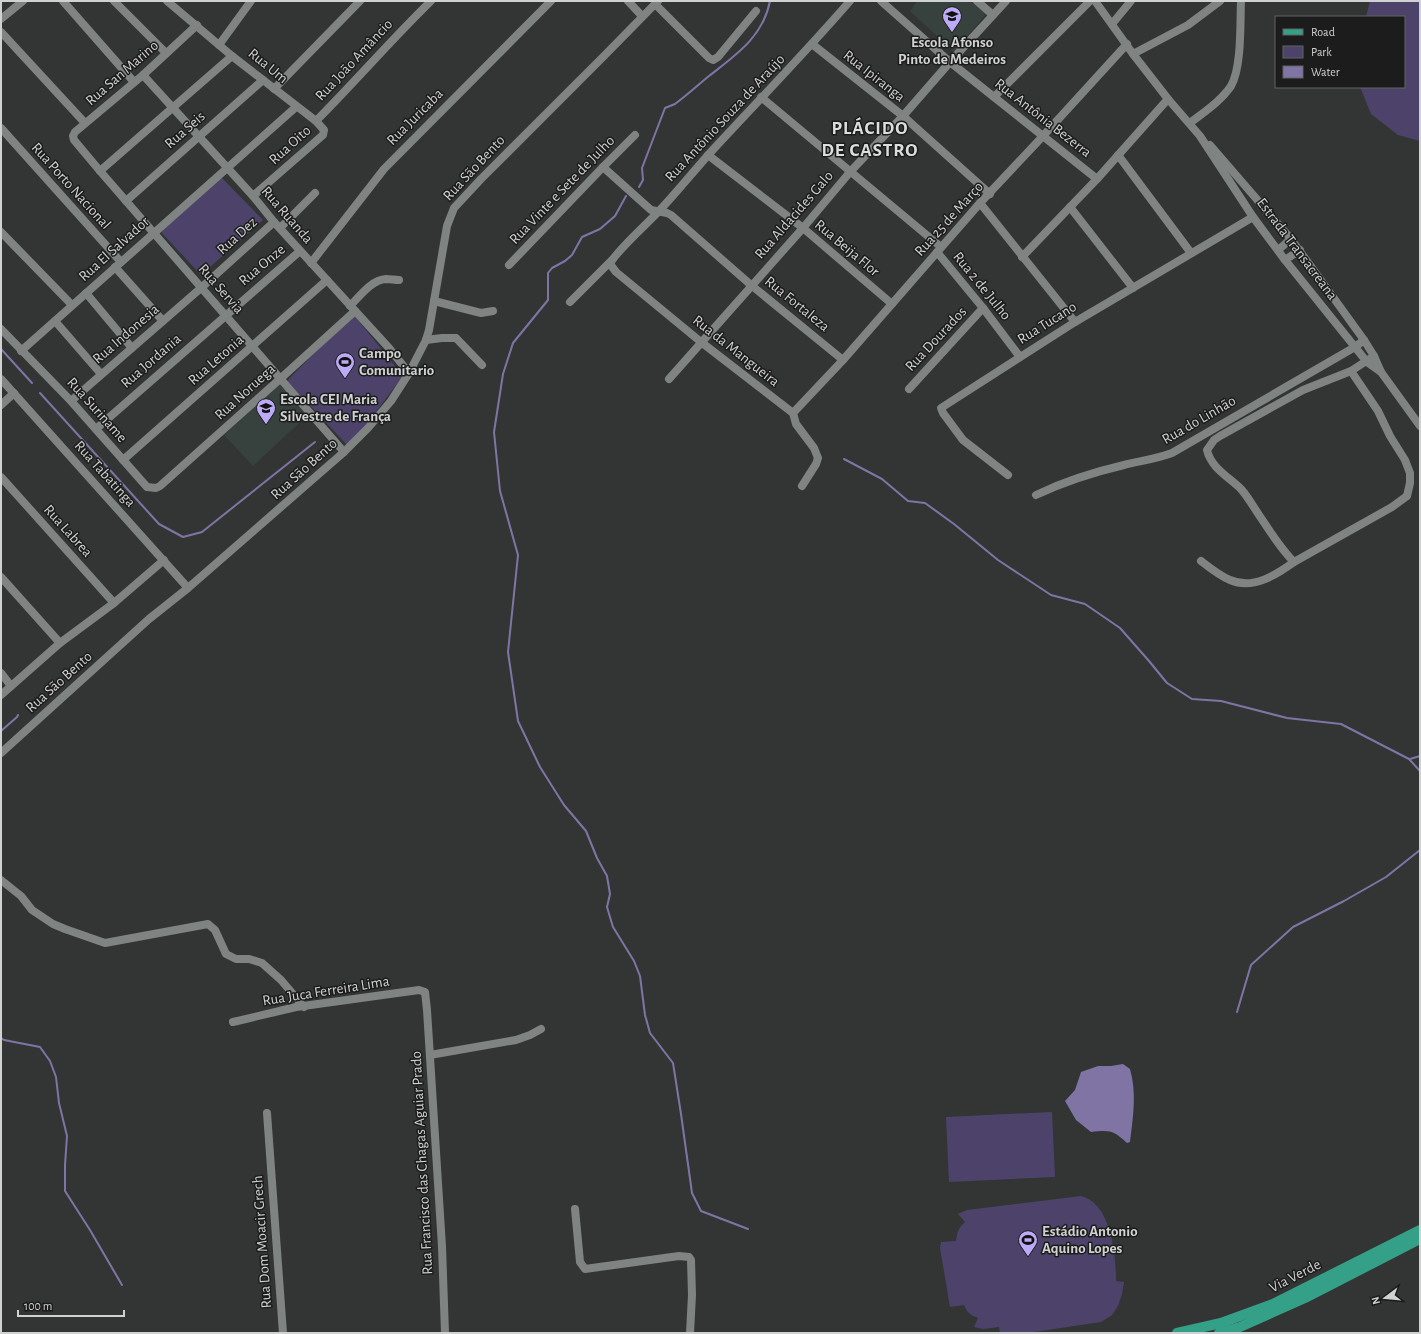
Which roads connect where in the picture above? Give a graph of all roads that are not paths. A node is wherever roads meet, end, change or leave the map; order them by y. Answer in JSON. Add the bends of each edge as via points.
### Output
{"nodes":[{"id":1,"x":22,"y":1,"type":"edge"},
{"id":2,"x":63,"y":1,"type":"edge"},
{"id":3,"x":114,"y":1,"type":"edge"},
{"id":4,"x":167,"y":1,"type":"edge"},
{"id":5,"x":251,"y":1,"type":"edge"},
{"id":6,"x":360,"y":1,"type":"edge"},
{"id":7,"x":431,"y":1,"type":"edge"},
{"id":8,"x":551,"y":1,"type":"edge"},
{"id":9,"x":628,"y":1,"type":"edge"},
{"id":10,"x":850,"y":1,"type":"edge"},
{"id":11,"x":881,"y":1,"type":"edge"},
{"id":12,"x":977,"y":1,"type":"edge"},
{"id":13,"x":1006,"y":1,"type":"edge"},
{"id":14,"x":1090,"y":1,"type":"edge"},
{"id":15,"x":1094,"y":1,"type":"edge"},
{"id":16,"x":1131,"y":1,"type":"edge"},
{"id":17,"x":1220,"y":1,"type":"edge"},
{"id":18,"x":1241,"y":1,"type":"edge"},
{"id":19,"x":656,"y":3,"type":"edge"},
{"id":20,"x":756,"y":11,"type":"dead end"},
{"id":21,"x":993,"y":15,"type":"junction"},
{"id":22,"x":642,"y":16,"type":"junction"},
{"id":23,"x":1,"y":19,"type":"edge"},
{"id":24,"x":1112,"y":24,"type":"junction"},
{"id":25,"x":196,"y":25,"type":"junction"},
{"id":26,"x":1,"y":32,"type":"edge"},
{"id":27,"x":219,"y":44,"type":"junction"},
{"id":28,"x":812,"y":44,"type":"junction"},
{"id":29,"x":1127,"y":44,"type":"junction"},
{"id":30,"x":166,"y":53,"type":"junction"},
{"id":31,"x":1133,"y":54,"type":"junction"},
{"id":32,"x":232,"y":56,"type":"junction"},
{"id":33,"x":950,"y":62,"type":"junction"},
{"id":34,"x":143,"y":75,"type":"junction"},
{"id":35,"x":263,"y":80,"type":"junction"},
{"id":36,"x":134,"y":82,"type":"junction"},
{"id":37,"x":274,"y":89,"type":"junction"},
{"id":38,"x":761,"y":97,"type":"junction"},
{"id":39,"x":994,"y":98,"type":"junction"},
{"id":40,"x":1168,"y":99,"type":"junction"},
{"id":41,"x":296,"y":107,"type":"junction"},
{"id":42,"x":172,"y":108,"type":"junction"},
{"id":43,"x":903,"y":116,"type":"junction"},
{"id":44,"x":316,"y":121,"type":"junction"},
{"id":45,"x":85,"y":123,"type":"junction"},
{"id":46,"x":1190,"y":123,"type":"junction"},
{"id":47,"x":1,"y":128,"type":"edge"},
{"id":48,"x":323,"y":128,"type":"joint"},
{"id":49,"x":635,"y":135,"type":"dead end"},
{"id":50,"x":1043,"y":136,"type":"junction"},
{"id":51,"x":1200,"y":136,"type":"junction"},
{"id":52,"x":198,"y":137,"type":"junction"},
{"id":53,"x":77,"y":145,"type":"joint"},
{"id":54,"x":708,"y":155,"type":"junction"},
{"id":55,"x":1118,"y":155,"type":"junction"},
{"id":56,"x":602,"y":167,"type":"junction"},
{"id":57,"x":226,"y":168,"type":"junction"},
{"id":58,"x":100,"y":172,"type":"junction"},
{"id":59,"x":850,"y":172,"type":"junction"},
{"id":60,"x":1097,"y":179,"type":"junction"},
{"id":61,"x":315,"y":193,"type":"dead end"},
{"id":62,"x":990,"y":194,"type":"junction"},
{"id":63,"x":253,"y":196,"type":"junction"},
{"id":64,"x":126,"y":201,"type":"junction"},
{"id":65,"x":980,"y":203,"type":"junction"},
{"id":66,"x":1070,"y":207,"type":"junction"},
{"id":67,"x":659,"y":211,"type":"junction"},
{"id":68,"x":1253,"y":217,"type":"junction"},
{"id":69,"x":274,"y":222,"type":"junction"},
{"id":70,"x":280,"y":228,"type":"junction"},
{"id":71,"x":803,"y":228,"type":"junction"},
{"id":72,"x":1,"y":232,"type":"edge"},
{"id":73,"x":154,"y":233,"type":"junction"},
{"id":74,"x":1291,"y":239,"type":"junction"},
{"id":75,"x":939,"y":250,"type":"junction"},
{"id":76,"x":1278,"y":250,"type":"junction"},
{"id":77,"x":1300,"y":250,"type":"junction"},
{"id":78,"x":300,"y":251,"type":"junction"},
{"id":79,"x":1191,"y":253,"type":"junction"},
{"id":80,"x":1022,"y":257,"type":"junction"},
{"id":81,"x":612,"y":260,"type":"junction"},
{"id":82,"x":1285,"y":260,"type":"junction"},
{"id":83,"x":311,"y":263,"type":"junction"},
{"id":84,"x":118,"y":265,"type":"junction"},
{"id":85,"x":509,"y":265,"type":"dead end"},
{"id":86,"x":327,"y":280,"type":"junction"},
{"id":87,"x":399,"y":280,"type":"dead end"},
{"id":88,"x":751,"y":285,"type":"junction"},
{"id":89,"x":201,"y":288,"type":"junction"},
{"id":90,"x":1133,"y":288,"type":"junction"},
{"id":91,"x":86,"y":293,"type":"junction"},
{"id":92,"x":434,"y":301,"type":"junction"},
{"id":93,"x":570,"y":302,"type":"dead end"},
{"id":94,"x":892,"y":304,"type":"junction"},
{"id":95,"x":72,"y":305,"type":"junction"},
{"id":96,"x":353,"y":308,"type":"junction"},
{"id":97,"x":983,"y":308,"type":"junction"},
{"id":98,"x":493,"y":311,"type":"dead end"},
{"id":99,"x":225,"y":315,"type":"junction"},
{"id":100,"x":55,"y":321,"type":"junction"},
{"id":101,"x":163,"y":321,"type":"junction"},
{"id":102,"x":1075,"y":322,"type":"junction"},
{"id":103,"x":1,"y":329,"type":"edge"},
{"id":104,"x":426,"y":340,"type":"junction"},
{"id":105,"x":1364,"y":340,"type":"junction"},
{"id":106,"x":701,"y":342,"type":"junction"},
{"id":107,"x":252,"y":347,"type":"junction"},
{"id":108,"x":1355,"y":347,"type":"junction"},
{"id":109,"x":132,"y":348,"type":"junction"},
{"id":110,"x":21,"y":351,"type":"junction"},
{"id":111,"x":1374,"y":356,"type":"junction"},
{"id":112,"x":1020,"y":357,"type":"junction"},
{"id":113,"x":843,"y":360,"type":"junction"},
{"id":114,"x":1367,"y":362,"type":"junction"},
{"id":115,"x":482,"y":365,"type":"dead end"},
{"id":116,"x":1351,"y":371,"type":"junction"},
{"id":117,"x":1381,"y":372,"type":"junction"},
{"id":118,"x":409,"y":373,"type":"junction"},
{"id":119,"x":101,"y":374,"type":"junction"},
{"id":120,"x":1,"y":378,"type":"edge"},
{"id":121,"x":280,"y":379,"type":"junction"},
{"id":122,"x":669,"y":379,"type":"dead end"},
{"id":123,"x":909,"y":389,"type":"dead end"},
{"id":124,"x":14,"y":393,"type":"junction"},
{"id":125,"x":71,"y":401,"type":"junction"},
{"id":126,"x":1,"y":405,"type":"edge"},
{"id":127,"x":793,"y":413,"type":"junction"},
{"id":128,"x":1420,"y":426,"type":"edge"},
{"id":129,"x":96,"y":429,"type":"junction"},
{"id":130,"x":344,"y":452,"type":"junction"},
{"id":131,"x":123,"y":460,"type":"junction"},
{"id":132,"x":1008,"y":475,"type":"dead end"},
{"id":133,"x":1,"y":477,"type":"edge"},
{"id":134,"x":802,"y":486,"type":"dead end"},
{"id":135,"x":151,"y":488,"type":"joint"},
{"id":136,"x":1036,"y":495,"type":"dead end"},
{"id":137,"x":164,"y":560,"type":"junction"},
{"id":138,"x":1201,"y":561,"type":"dead end"},
{"id":139,"x":1294,"y":562,"type":"junction"},
{"id":140,"x":1,"y":577,"type":"edge"},
{"id":141,"x":188,"y":588,"type":"junction"},
{"id":142,"x":114,"y":603,"type":"junction"},
{"id":143,"x":60,"y":643,"type":"junction"},
{"id":144,"x":1,"y":673,"type":"edge"},
{"id":145,"x":11,"y":686,"type":"junction"},
{"id":146,"x":1,"y":694,"type":"edge"},
{"id":147,"x":1,"y":753,"type":"edge"},
{"id":148,"x":1,"y":880,"type":"edge"},
{"id":149,"x":424,"y":992,"type":"joint"},
{"id":150,"x":304,"y":1007,"type":"junction"},
{"id":151,"x":233,"y":1022,"type":"dead end"},
{"id":152,"x":541,"y":1029,"type":"dead end"},
{"id":153,"x":430,"y":1055,"type":"junction"},
{"id":154,"x":267,"y":1112,"type":"dead end"},
{"id":155,"x":575,"y":1209,"type":"dead end"},
{"id":156,"x":1420,"y":1230,"type":"edge"},
{"id":157,"x":1420,"y":1239,"type":"edge"},
{"id":158,"x":1225,"y":1332,"type":"edge"},
{"id":159,"x":282,"y":1333,"type":"edge"},
{"id":160,"x":445,"y":1333,"type":"edge"},
{"id":161,"x":690,"y":1333,"type":"edge"},
{"id":162,"x":1177,"y":1333,"type":"edge"}],
"edges":[{"from":1,"to":23,"type":"street"},
{"from":2,"to":36,"type":"street"},
{"from":3,"to":30,"type":"street"},
{"from":4,"to":25,"type":"street","name":"Rua Um"},
{"from":5,"to":27,"type":"street"},
{"from":6,"to":37,"type":"street"},
{"from":7,"to":44,"type":"street","name":"Rua João Amâncio"},
{"from":8,"to":83,"type":"street","name":"Rua Juricaba","via":[[384,169]]},
{"from":9,"to":22,"type":"street"},
{"from":10,"to":28,"type":"street","name":"Rua Antônio Souza de Araújo"},
{"from":11,"to":33,"type":"street","name":"Rua Antônia Bezerra"},
{"from":12,"to":21,"type":"street"},
{"from":13,"to":21,"type":"street","name":"Rua Aldacides Galo"},
{"from":14,"to":39,"type":"street"},
{"from":15,"to":24,"type":"street","name":"Estrada Transacreana"},
{"from":16,"to":24,"type":"street"},
{"from":17,"to":31,"type":"street","via":[[1188,25]]},
{"from":18,"to":46,"type":"street","via":[[1239,50],[1231,85],[1220,99]]},
{"from":19,"to":20,"type":"street","via":[[713,60]]},
{"from":19,"to":22,"type":"street","name":"Rua São Bento"},
{"from":21,"to":33,"type":"street","name":"Rua Aldacides Galo"},
{"from":22,"to":92,"type":"street","name":"Rua São Bento","via":[[454,208],[447,226]]},
{"from":24,"to":29,"type":"street","name":"Estrada Transacreana"},
{"from":25,"to":27,"type":"street","name":"Rua Um"},
{"from":25,"to":30,"type":"street","name":"Rua San Marino"},
{"from":26,"to":45,"type":"street"},
{"from":27,"to":32,"type":"street","name":"Rua Um"},
{"from":28,"to":38,"type":"street","name":"Rua Antônio Souza de Araújo"},
{"from":28,"to":43,"type":"street","name":"Rua Ipiranga"},
{"from":29,"to":31,"type":"street","name":"Estrada Transacreana"},
{"from":29,"to":50,"type":"street","name":"Rua 25 de Março"},
{"from":30,"to":34,"type":"street","name":"Rua San Marino"},
{"from":31,"to":40,"type":"street","name":"Estrada Transacreana"},
{"from":32,"to":35,"type":"street","name":"Rua Um"},
{"from":32,"to":42,"type":"street"},
{"from":33,"to":39,"type":"street","name":"Rua Antônia Bezerra"},
{"from":33,"to":43,"type":"street","name":"Rua Aldacides Galo"},
{"from":34,"to":36,"type":"street","name":"Rua San Marino"},
{"from":34,"to":42,"type":"street","name":"Rua Ruanda"},
{"from":35,"to":37,"type":"street","name":"Rua Um"},
{"from":35,"to":52,"type":"street","name":"Rua Seis"},
{"from":36,"to":45,"type":"street","name":"Rua San Marino"},
{"from":37,"to":41,"type":"street","name":"Rua Um"},
{"from":38,"to":54,"type":"street","name":"Rua Antônio Souza de Araújo"},
{"from":38,"to":59,"type":"street","name":"Rua 2 de Julho"},
{"from":39,"to":50,"type":"street","name":"Rua Antônia Bezerra"},
{"from":40,"to":46,"type":"street","name":"Estrada Transacreana"},
{"from":40,"to":55,"type":"street"},
{"from":41,"to":44,"type":"street","name":"Rua Um"},
{"from":41,"to":57,"type":"street","name":"Rua El Salvador"},
{"from":42,"to":52,"type":"street","name":"Rua Ruanda"},
{"from":42,"to":58,"type":"street"},
{"from":43,"to":59,"type":"street","name":"Rua Aldacides Galo"},
{"from":43,"to":62,"type":"street","name":"Rua Ipiranga"},
{"from":44,"to":48,"type":"street","name":"Rua Um"},
{"from":45,"to":53,"type":"street","name":"Rua San Marino","via":[[73,136]]},
{"from":46,"to":51,"type":"street","name":"Estrada Transacreana"},
{"from":47,"to":84,"type":"street","name":"Rua Porto Nacional"},
{"from":48,"to":63,"type":"street","name":"Rua Oito","via":[[323,135]]},
{"from":49,"to":56,"type":"street","name":"Rua Vinte e Sete de Julho"},
{"from":50,"to":60,"type":"street","name":"Rua Antônia Bezerra"},
{"from":50,"to":62,"type":"street","name":"Rua 25 de Março"},
{"from":51,"to":68,"type":"street","name":"Estrada Transacreana"},
{"from":51,"to":74,"type":"street","name":"Estrada Transacreana","via":[[1217,152]]},
{"from":52,"to":57,"type":"street","name":"Rua Ruanda"},
{"from":52,"to":64,"type":"street","name":"Rua Seis"},
{"from":53,"to":58,"type":"street","name":"Rua Servia"},
{"from":54,"to":67,"type":"street","name":"Rua Antônio Souza de Araújo"},
{"from":54,"to":71,"type":"street","name":"Rua Beija Flor"},
{"from":55,"to":60,"type":"street"},
{"from":55,"to":79,"type":"street"},
{"from":56,"to":67,"type":"street","name":"Rua Fortaleza","via":[[651,210]]},
{"from":56,"to":85,"type":"street","name":"Rua Vinte e Sete de Julho"},
{"from":57,"to":63,"type":"street","name":"Rua Ruanda"},
{"from":57,"to":73,"type":"street","name":"Rua El Salvador"},
{"from":58,"to":64,"type":"street","name":"Rua Servia"},
{"from":59,"to":71,"type":"street","name":"Rua Aldacides Galo"},
{"from":59,"to":75,"type":"street","name":"Rua 2 de Julho"},
{"from":60,"to":66,"type":"street"},
{"from":61,"to":70,"type":"street"},
{"from":62,"to":65,"type":"street","name":"Rua 25 de Março"},
{"from":63,"to":69,"type":"street","name":"Rua Ruanda"},
{"from":64,"to":73,"type":"street","name":"Rua Servia"},
{"from":65,"to":75,"type":"street","name":"Rua 25 de Março"},
{"from":65,"to":80,"type":"street"},
{"from":66,"to":80,"type":"street"},
{"from":66,"to":90,"type":"street"},
{"from":67,"to":81,"type":"street","name":"Rua Antônio Souza de Araújo"},
{"from":67,"to":88,"type":"street","name":"Rua Fortaleza","via":[[671,215]]},
{"from":68,"to":76,"type":"street","name":"Estrada Transacreana"},
{"from":68,"to":79,"type":"street","name":"Rua Tucano"},
{"from":69,"to":70,"type":"street","name":"Rua Ruanda"},
{"from":69,"to":89,"type":"street","name":"Rua Dez"},
{"from":70,"to":78,"type":"street","name":"Rua Ruanda"},
{"from":71,"to":88,"type":"street","name":"Rua Aldacides Galo"},
{"from":71,"to":94,"type":"street","name":"Rua Beija Flor"},
{"from":72,"to":95,"type":"street"},
{"from":73,"to":84,"type":"street","name":"Rua El Salvador"},
{"from":73,"to":89,"type":"street","name":"Rua Servia"},
{"from":74,"to":76,"type":"street"},
{"from":74,"to":77,"type":"street","name":"Estrada Transacreana"},
{"from":75,"to":94,"type":"street","name":"Rua 25 de Março"},
{"from":75,"to":97,"type":"street","name":"Rua 2 de Julho"},
{"from":76,"to":82,"type":"street","name":"Estrada Transacreana"},
{"from":77,"to":82,"type":"street"},
{"from":77,"to":105,"type":"street","name":"Estrada Transacreana"},
{"from":78,"to":83,"type":"street","name":"Rua Ruanda"},
{"from":78,"to":99,"type":"street","name":"Rua Onze"},
{"from":79,"to":90,"type":"street","name":"Rua Tucano"},
{"from":80,"to":102,"type":"street"},
{"from":81,"to":93,"type":"street"},
{"from":81,"to":106,"type":"street","name":"Rua da Mangueira","via":[[610,264],[614,270]]},
{"from":82,"to":108,"type":"street","name":"Estrada Transacreana"},
{"from":83,"to":86,"type":"street","name":"Rua Ruanda"},
{"from":84,"to":91,"type":"street","name":"Rua El Salvador"},
{"from":84,"to":101,"type":"street","name":"Rua Porto Nacional"},
{"from":86,"to":96,"type":"street","name":"Rua Ruanda"},
{"from":86,"to":107,"type":"street","name":"Rua Letonia"},
{"from":87,"to":96,"type":"street","name":"Rua Noruega","via":[[386,279],[369,287]]},
{"from":88,"to":106,"type":"street","name":"Rua Aldacides Galo"},
{"from":88,"to":113,"type":"street","name":"Rua Fortaleza"},
{"from":89,"to":99,"type":"street","name":"Rua Servia"},
{"from":89,"to":101,"type":"street","name":"Rua Indonesia"},
{"from":90,"to":102,"type":"street","name":"Rua Tucano"},
{"from":91,"to":95,"type":"street","name":"Rua El Salvador"},
{"from":91,"to":109,"type":"street"},
{"from":92,"to":98,"type":"street","via":[[480,313]]},
{"from":92,"to":104,"type":"street","name":"Rua São Bento"},
{"from":94,"to":113,"type":"street","name":"Rua 25 de Março"},
{"from":95,"to":100,"type":"street","name":"Rua El Salvador"},
{"from":96,"to":118,"type":"street","name":"Rua Ruanda"},
{"from":96,"to":121,"type":"street","name":"Rua Noruega"},
{"from":97,"to":112,"type":"street","name":"Rua 2 de Julho"},
{"from":97,"to":123,"type":"street","name":"Rua Dourados"},
{"from":99,"to":107,"type":"street","name":"Rua Servia"},
{"from":99,"to":129,"type":"street","name":"Rua Jordania"},
{"from":100,"to":110,"type":"street","name":"Rua El Salvador"},
{"from":100,"to":119,"type":"street"},
{"from":101,"to":109,"type":"street","name":"Rua Indonesia"},
{"from":102,"to":112,"type":"street","name":"Rua Tucano"},
{"from":103,"to":110,"type":"street","name":"Rua Suriname"},
{"from":104,"to":115,"type":"street","via":[[456,338]]},
{"from":104,"to":118,"type":"street","name":"Rua São Bento"},
{"from":105,"to":108,"type":"street","name":"Rua do Linhão"},
{"from":105,"to":111,"type":"street","name":"Estrada Transacreana"},
{"from":106,"to":122,"type":"street","name":"Rua Aldacides Galo"},
{"from":106,"to":127,"type":"street","name":"Rua da Mangueira"},
{"from":107,"to":121,"type":"street","name":"Rua Servia"},
{"from":107,"to":131,"type":"street","name":"Rua Letonia"},
{"from":108,"to":114,"type":"street","name":"Estrada Transacreana"},
{"from":108,"to":136,"type":"street","name":"Rua do Linhão","via":[[1172,453],[1076,478]]},
{"from":109,"to":119,"type":"street","name":"Rua Indonesia"},
{"from":110,"to":125,"type":"street","name":"Rua Suriname"},
{"from":111,"to":114,"type":"street"},
{"from":111,"to":117,"type":"street","name":"Estrada Transacreana"},
{"from":112,"to":132,"type":"street","name":"Rua Tucano","via":[[941,408],[963,440]]},
{"from":113,"to":127,"type":"street","name":"Rua 25 de Março"},
{"from":114,"to":116,"type":"street"},
{"from":114,"to":117,"type":"street","name":"Estrada Transacreana"},
{"from":116,"to":139,"type":"street","via":[[1378,411],[1405,460],[1410,473],[1407,496]]},
{"from":116,"to":139,"type":"street","via":[[1303,390],[1214,440],[1207,450],[1209,458],[1250,499],[1276,541]]},
{"from":117,"to":128,"type":"street","name":"Estrada Transacreana"},
{"from":118,"to":130,"type":"street","name":"Rua São Bento","via":[[391,401]]},
{"from":119,"to":125,"type":"street","name":"Rua Indonesia"},
{"from":120,"to":124,"type":"street","name":"Rua Tabatinga"},
{"from":121,"to":130,"type":"street","name":"Rua Servia"},
{"from":121,"to":135,"type":"street","name":"Rua Noruega","via":[[160,486]]},
{"from":124,"to":126,"type":"street"},
{"from":124,"to":137,"type":"street","name":"Rua Tabatinga"},
{"from":125,"to":129,"type":"street","name":"Rua Suriname"},
{"from":127,"to":134,"type":"street","name":"Rua da Mangueira","via":[[796,424],[814,448],[818,458]]},
{"from":129,"to":131,"type":"street","name":"Rua Suriname"},
{"from":130,"to":141,"type":"street","name":"Rua São Bento"},
{"from":131,"to":135,"type":"street","name":"Rua Suriname"},
{"from":133,"to":142,"type":"street","name":"Rua Labrea"},
{"from":137,"to":141,"type":"street","name":"Rua Tabatinga"},
{"from":137,"to":142,"type":"street"},
{"from":138,"to":139,"type":"street","via":[[1239,583],[1269,578]]},
{"from":140,"to":143,"type":"street"},
{"from":141,"to":147,"type":"street","name":"Rua São Bento"},
{"from":142,"to":143,"type":"street"},
{"from":143,"to":145,"type":"street"},
{"from":144,"to":145,"type":"street"},
{"from":145,"to":146,"type":"street"},
{"from":148,"to":150,"type":"street","via":[[21,896],[32,910],[53,924],[105,943],[208,924],[215,930],[226,954],[236,959],[262,963],[281,980]]},
{"from":149,"to":150,"type":"street","name":"Rua Juca Ferreira Lima","via":[[419,990]]},
{"from":149,"to":153,"type":"street","name":"Rua Francisco das Chagas Aguiar Prado"},
{"from":150,"to":151,"type":"street","name":"Rua Juca Ferreira Lima"},
{"from":152,"to":153,"type":"street","via":[[516,1040]]},
{"from":153,"to":160,"type":"street","name":"Rua Francisco das Chagas Aguiar Prado"},
{"from":154,"to":159,"type":"street","name":"Rua Dom Moacir Grech"},
{"from":155,"to":161,"type":"street","via":[[580,1262],[583,1268],[679,1256],[689,1257],[692,1296]]},
{"from":156,"to":162,"type":"main road","name":"Via Verde","via":[[1273,1304],[1221,1323]]},
{"from":157,"to":158,"type":"main road","name":"Via Verde","via":[[1305,1298]]}]}
